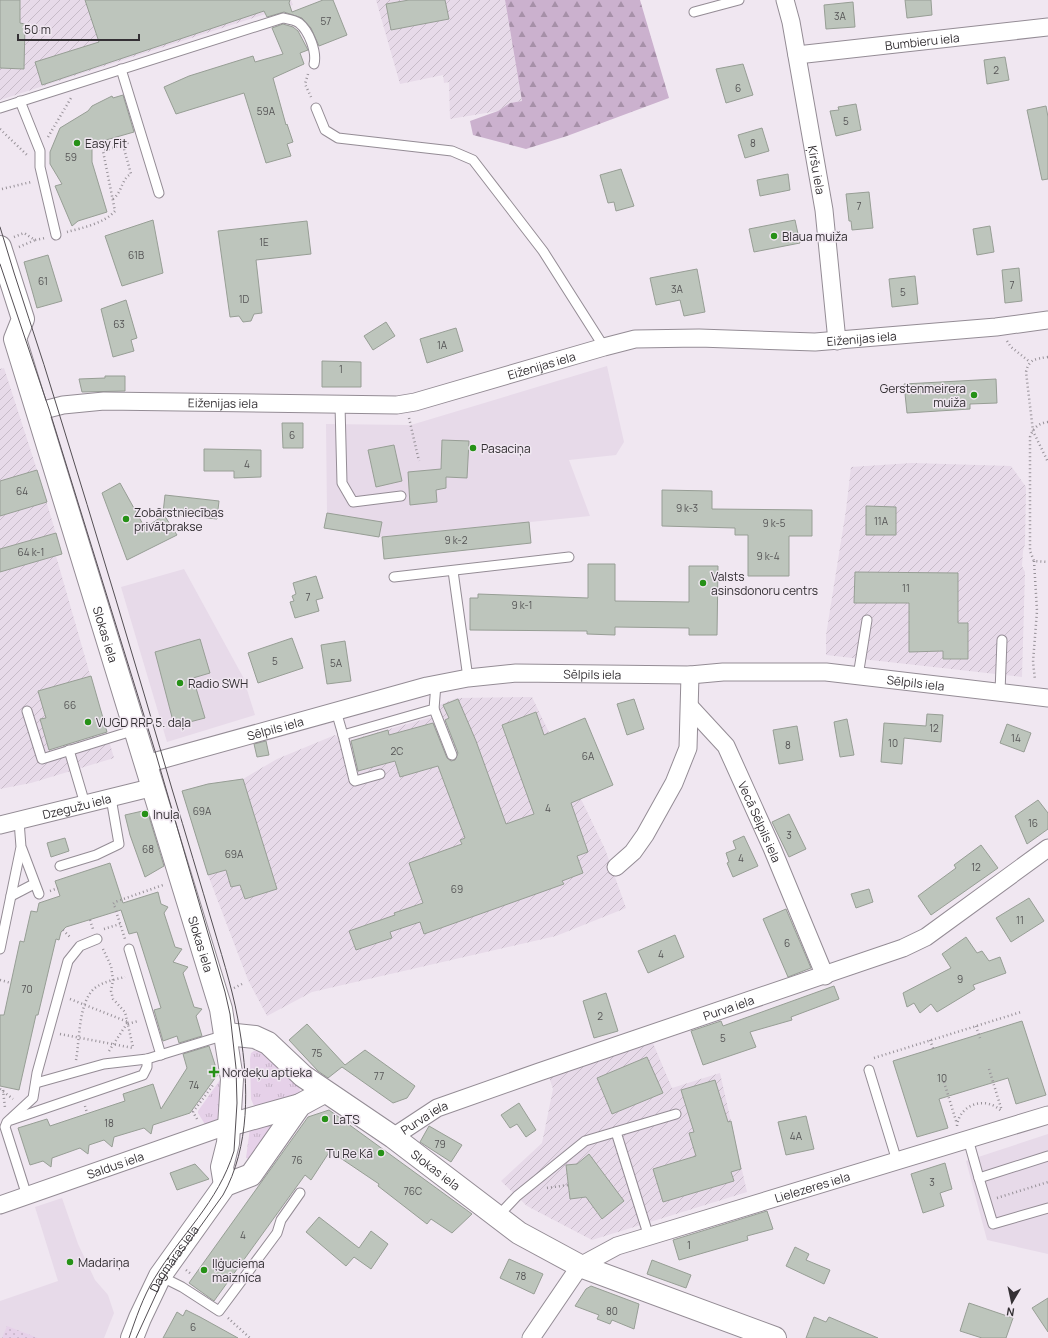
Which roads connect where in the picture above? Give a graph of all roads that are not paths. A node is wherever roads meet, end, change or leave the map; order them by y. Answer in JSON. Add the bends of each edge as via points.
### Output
{"nodes":[{"id":1,"x":739,"y":0,"type":"edge"},
{"id":2,"x":785,"y":0,"type":"edge"},
{"id":3,"x":694,"y":12,"type":"dead end"},
{"id":4,"x":1048,"y":27,"type":"edge"},
{"id":5,"x":797,"y":55,"type":"junction"},
{"id":6,"x":314,"y":64,"type":"road end"},
{"id":7,"x":121,"y":69,"type":"junction"},
{"id":8,"x":20,"y":101,"type":"junction"},
{"id":9,"x":0,"y":108,"type":"edge"},
{"id":10,"x":316,"y":108,"type":"road end"},
{"id":11,"x":159,"y":193,"type":"dead end"},
{"id":12,"x":56,"y":235,"type":"road end"},
{"id":13,"x":9,"y":245,"type":"edge"},
{"id":14,"x":1048,"y":320,"type":"edge"},
{"id":15,"x":837,"y":341,"type":"junction"},
{"id":16,"x":604,"y":346,"type":"junction"},
{"id":17,"x":340,"y":405,"type":"junction"},
{"id":18,"x":36,"y":412,"type":"junction"},
{"id":19,"x":401,"y":496,"type":"dead end"},
{"id":20,"x":569,"y":557,"type":"dead end"},
{"id":21,"x":453,"y":571,"type":"junction"},
{"id":22,"x":394,"y":578,"type":"dead end"},
{"id":23,"x":867,"y":620,"type":"dead end"},
{"id":24,"x":1002,"y":640,"type":"dead end"},
{"id":25,"x":690,"y":675,"type":"junction"},
{"id":26,"x":858,"y":676,"type":"junction"},
{"id":27,"x":468,"y":678,"type":"junction"},
{"id":28,"x":436,"y":684,"type":"junction"},
{"id":29,"x":1000,"y":692,"type":"junction"},
{"id":30,"x":1048,"y":698,"type":"edge"},
{"id":31,"x":690,"y":707,"type":"junction"},
{"id":32,"x":434,"y":710,"type":"junction"},
{"id":33,"x":27,"y":711,"type":"dead end"},
{"id":34,"x":336,"y":711,"type":"junction"},
{"id":35,"x":135,"y":730,"type":"junction"},
{"id":36,"x":343,"y":735,"type":"junction"},
{"id":37,"x":69,"y":750,"type":"junction"},
{"id":38,"x":452,"y":755,"type":"dead end"},
{"id":39,"x":146,"y":764,"type":"junction"},
{"id":40,"x":380,"y":774,"type":"dead end"},
{"id":41,"x":154,"y":788,"type":"junction"},
{"id":42,"x":111,"y":798,"type":"junction"},
{"id":43,"x":85,"y":804,"type":"junction"},
{"id":44,"x":19,"y":821,"type":"junction"},
{"id":45,"x":0,"y":825,"type":"edge"},
{"id":46,"x":22,"y":847,"type":"junction"},
{"id":47,"x":1048,"y":848,"type":"edge"},
{"id":48,"x":60,"y":866,"type":"dead end"},
{"id":49,"x":616,"y":867,"type":"dead end"},
{"id":50,"x":34,"y":884,"type":"junction"},
{"id":51,"x":39,"y":894,"type":"dead end"},
{"id":52,"x":11,"y":896,"type":"junction"},
{"id":53,"x":97,"y":939,"type":"road end"},
{"id":54,"x":0,"y":949,"type":"edge"},
{"id":55,"x":128,"y":949,"type":"road end"},
{"id":56,"x":825,"y":976,"type":"junction"},
{"id":57,"x":226,"y":1034,"type":"junction"},
{"id":58,"x":161,"y":1055,"type":"junction"},
{"id":59,"x":147,"y":1059,"type":"junction"},
{"id":60,"x":868,"y":1065,"type":"road end"},
{"id":61,"x":36,"y":1084,"type":"junction"},
{"id":62,"x":324,"y":1092,"type":"junction"},
{"id":63,"x":33,"y":1098,"type":"junction"},
{"id":64,"x":300,"y":1105,"type":"junction"},
{"id":65,"x":40,"y":1110,"type":"junction"},
{"id":66,"x":676,"y":1114,"type":"dead end"},
{"id":67,"x":1048,"y":1115,"type":"edge"},
{"id":68,"x":7,"y":1122,"type":"junction"},
{"id":69,"x":230,"y":1125,"type":"junction"},
{"id":70,"x":616,"y":1132,"type":"junction"},
{"id":71,"x":393,"y":1137,"type":"junction"},
{"id":72,"x":964,"y":1141,"type":"junction"},
{"id":73,"x":1048,"y":1156,"type":"edge"},
{"id":74,"x":897,"y":1161,"type":"junction"},
{"id":75,"x":979,"y":1178,"type":"junction"},
{"id":76,"x":225,"y":1185,"type":"junction"},
{"id":77,"x":300,"y":1193,"type":"dead end"},
{"id":78,"x":27,"y":1196,"type":"junction"},
{"id":79,"x":0,"y":1205,"type":"edge"},
{"id":80,"x":1048,"y":1208,"type":"edge"},
{"id":81,"x":497,"y":1217,"type":"junction"},
{"id":82,"x":649,"y":1237,"type":"junction"},
{"id":83,"x":580,"y":1266,"type":"junction"},
{"id":84,"x":160,"y":1276,"type":"junction"},
{"id":85,"x":740,"y":1331,"type":"edge"},
{"id":86,"x":132,"y":1338,"type":"edge"},
{"id":87,"x":531,"y":1338,"type":"edge"},
{"id":88,"x":775,"y":1338,"type":"edge"}],
"edges":[{"from":1,"to":3,"type":"lane"},
{"from":2,"to":5,"type":"street","name":"Ķiršu iela"},
{"from":4,"to":5,"type":"street","name":"Bumbieru iela"},
{"from":5,"to":15,"type":"street","name":"Ķiršu iela","via":[[824,210]]},
{"from":6,"to":7,"type":"lane","via":[[316,58],[306,30],[298,22],[283,18]]},
{"from":7,"to":8,"type":"lane"},
{"from":7,"to":11,"type":"lane"},
{"from":8,"to":9,"type":"lane"},
{"from":8,"to":12,"type":"lane","via":[[40,151],[42,180]]},
{"from":10,"to":16,"type":"lane","via":[[325,130],[338,138],[452,151],[472,160],[543,251]]},
{"from":13,"to":18,"type":"street","name":"Slokas iela","via":[[23,319],[15,339]]},
{"from":14,"to":15,"type":"street","name":"Eiženijas iela","via":[[999,327]]},
{"from":15,"to":16,"type":"street","name":"Eiženijas iela","via":[[635,339]]},
{"from":16,"to":17,"type":"street","name":"Eiženijas iela","via":[[406,404]]},
{"from":17,"to":18,"type":"street","name":"Eiženijas iela","via":[[104,400],[76,402]]},
{"from":17,"to":19,"type":"lane","via":[[342,483],[353,502]]},
{"from":18,"to":35,"type":"street","name":"Slokas iela"},
{"from":20,"to":21,"type":"lane"},
{"from":21,"to":22,"type":"lane"},
{"from":21,"to":27,"type":"lane"},
{"from":23,"to":26,"type":"lane"},
{"from":24,"to":29,"type":"lane"},
{"from":25,"to":26,"type":"street","name":"Sēlpils iela","via":[[723,672],[826,672]]},
{"from":25,"to":27,"type":"street","name":"Sēlpils iela","via":[[516,673]]},
{"from":25,"to":31,"type":"street"},
{"from":26,"to":29,"type":"street","name":"Sēlpils iela"},
{"from":27,"to":28,"type":"street","name":"Sēlpils iela"},
{"from":28,"to":32,"type":"lane"},
{"from":28,"to":34,"type":"street","name":"Sēlpils iela"},
{"from":29,"to":30,"type":"street","name":"Sēlpils iela"},
{"from":31,"to":49,"type":"street","via":[[688,748],[674,784],[645,835],[633,852]]},
{"from":31,"to":56,"type":"street","name":"Vecā Sēlpils iela","via":[[726,746]]},
{"from":32,"to":36,"type":"lane"},
{"from":32,"to":38,"type":"lane"},
{"from":33,"to":37,"type":"lane","via":[[42,759]]},
{"from":34,"to":36,"type":"lane"},
{"from":34,"to":39,"type":"street","name":"Sēlpils iela"},
{"from":35,"to":37,"type":"lane"},
{"from":35,"to":39,"type":"street","name":"Slokas iela"},
{"from":36,"to":40,"type":"lane","via":[[354,780]]},
{"from":37,"to":43,"type":"lane"},
{"from":39,"to":41,"type":"street","name":"Slokas iela"},
{"from":41,"to":42,"type":"street","name":"Dzegužu iela"},
{"from":41,"to":57,"type":"street","name":"Slokas iela","via":[[217,995]]},
{"from":42,"to":43,"type":"street","name":"Dzegužu iela"},
{"from":42,"to":48,"type":"lane","via":[[119,844],[96,855]]},
{"from":43,"to":44,"type":"street","name":"Dzegužu iela"},
{"from":44,"to":45,"type":"street","name":"Dzegužu iela"},
{"from":44,"to":46,"type":"lane"},
{"from":46,"to":50,"type":"lane"},
{"from":46,"to":52,"type":"lane"},
{"from":47,"to":56,"type":"street","name":"Purva iela","via":[[926,937]]},
{"from":50,"to":51,"type":"lane"},
{"from":50,"to":52,"type":"lane"},
{"from":52,"to":54,"type":"lane"},
{"from":53,"to":61,"type":"lane","via":[[80,946],[66,967]]},
{"from":55,"to":58,"type":"lane"},
{"from":56,"to":71,"type":"street","name":"Purva iela","via":[[437,1108]]},
{"from":57,"to":58,"type":"lane"},
{"from":57,"to":62,"type":"street","name":"Slokas iela","via":[[255,1037],[268,1043]]},
{"from":57,"to":69,"type":"street","via":[[232,1079]]},
{"from":58,"to":59,"type":"lane"},
{"from":59,"to":61,"type":"lane","via":[[104,1064]]},
{"from":59,"to":65,"type":"lane","via":[[143,1075]]},
{"from":60,"to":74,"type":"lane"},
{"from":61,"to":63,"type":"lane"},
{"from":62,"to":64,"type":"street"},
{"from":62,"to":71,"type":"street","name":"Slokas iela"},
{"from":63,"to":65,"type":"lane","via":[[35,1106]]},
{"from":63,"to":68,"type":"lane"},
{"from":64,"to":69,"type":"street"},
{"from":64,"to":76,"type":"street","via":[[251,1175]]},
{"from":65,"to":68,"type":"lane"},
{"from":66,"to":70,"type":"lane"},
{"from":67,"to":72,"type":"street","name":"Lielezeres iela"},
{"from":68,"to":78,"type":"lane","via":[[5,1127]]},
{"from":69,"to":76,"type":"street","via":[[222,1167]]},
{"from":69,"to":78,"type":"street","name":"Saldus iela"},
{"from":70,"to":81,"type":"lane","via":[[585,1141],[517,1196]]},
{"from":70,"to":82,"type":"lane"},
{"from":71,"to":81,"type":"street","name":"Slokas iela"},
{"from":72,"to":74,"type":"street","name":"Lielezeres iela"},
{"from":72,"to":75,"type":"lane"},
{"from":73,"to":75,"type":"lane"},
{"from":74,"to":82,"type":"street","name":"Lielezeres iela"},
{"from":75,"to":80,"type":"lane","via":[[993,1224]]},
{"from":76,"to":84,"type":"street","name":"Dagmāras iela"},
{"from":77,"to":84,"type":"lane","via":[[281,1220],[277,1233],[219,1311]]},
{"from":78,"to":79,"type":"street","name":"Saldus iela"},
{"from":81,"to":83,"type":"street","name":"Slokas iela"},
{"from":82,"to":83,"type":"street","name":"Lielezeres iela","via":[[617,1246]]},
{"from":83,"to":85,"type":"street","name":"Slokas iela"},
{"from":83,"to":87,"type":"street"},
{"from":84,"to":86,"type":"street","name":"Dagmāras iela"},
{"from":85,"to":88,"type":"street","name":"Slokas iela"}]}
